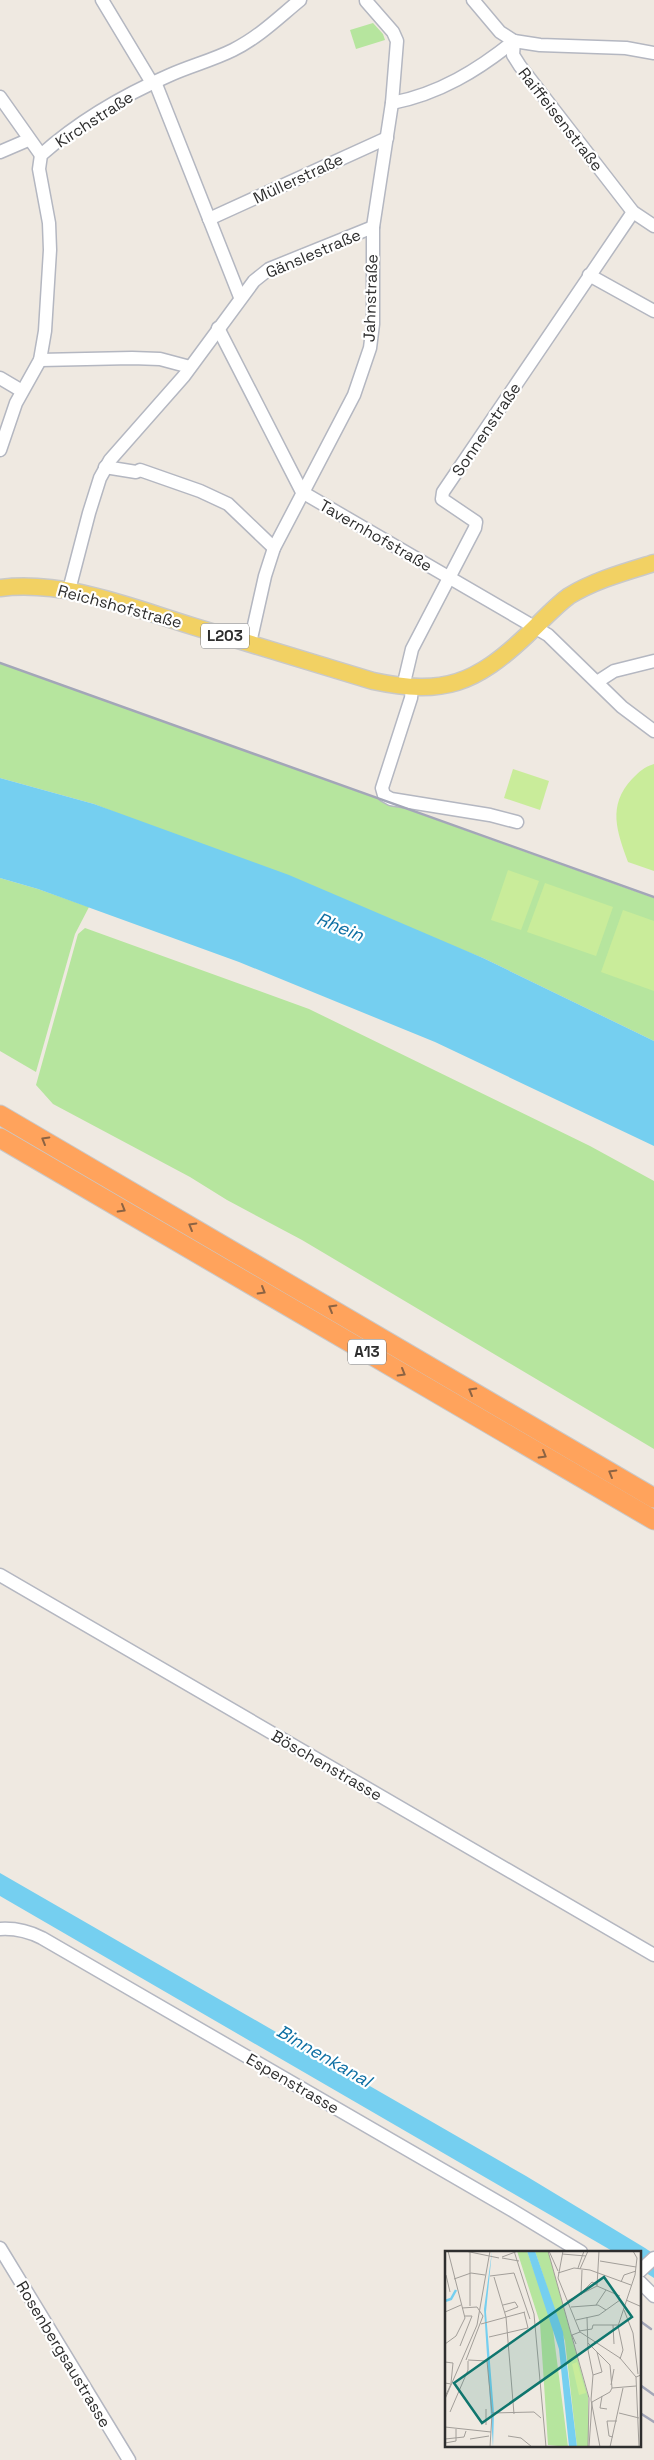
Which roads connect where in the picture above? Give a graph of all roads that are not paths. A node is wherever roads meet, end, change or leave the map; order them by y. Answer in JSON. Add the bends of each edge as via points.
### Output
{"nodes":[{"id":1,"x":102,"y":0,"type":"edge"},
{"id":2,"x":300,"y":0,"type":"edge"},
{"id":3,"x":474,"y":0,"type":"edge"},
{"id":4,"x":366,"y":1,"type":"edge"},
{"id":5,"x":514,"y":41,"type":"junction"},
{"id":6,"x":654,"y":53,"type":"edge"},
{"id":7,"x":153,"y":82,"type":"junction"},
{"id":8,"x":0,"y":97,"type":"edge"},
{"id":9,"x":392,"y":103,"type":"junction"},
{"id":10,"x":387,"y":138,"type":"junction"},
{"id":11,"x":28,"y":140,"type":"junction"},
{"id":12,"x":0,"y":152,"type":"edge"},
{"id":13,"x":41,"y":155,"type":"junction"},
{"id":14,"x":633,"y":212,"type":"junction"},
{"id":15,"x":209,"y":219,"type":"junction"},
{"id":16,"x":654,"y":226,"type":"edge"},
{"id":17,"x":373,"y":228,"type":"junction"},
{"id":18,"x":589,"y":275,"type":"junction"},
{"id":19,"x":240,"y":297,"type":"junction"},
{"id":20,"x":654,"y":311,"type":"edge"},
{"id":21,"x":218,"y":328,"type":"junction"},
{"id":22,"x":40,"y":360,"type":"junction"},
{"id":23,"x":190,"y":367,"type":"junction"},
{"id":24,"x":0,"y":378,"type":"edge"},
{"id":25,"x":22,"y":392,"type":"junction"},
{"id":26,"x":0,"y":450,"type":"edge"},
{"id":27,"x":105,"y":468,"type":"junction"},
{"id":28,"x":302,"y":492,"type":"junction"},
{"id":29,"x":274,"y":548,"type":"junction"},
{"id":30,"x":654,"y":563,"type":"edge"},
{"id":31,"x":449,"y":577,"type":"junction"},
{"id":32,"x":0,"y":588,"type":"edge"},
{"id":33,"x":69,"y":590,"type":"junction"},
{"id":34,"x":536,"y":627,"type":"junction"},
{"id":35,"x":250,"y":643,"type":"junction"},
{"id":36,"x":654,"y":662,"type":"edge"},
{"id":37,"x":597,"y":682,"type":"junction"},
{"id":38,"x":407,"y":688,"type":"junction"},
{"id":39,"x":654,"y":732,"type":"edge"},
{"id":40,"x":517,"y":822,"type":"dead end"},
{"id":41,"x":0,"y":1115,"type":"edge"},
{"id":42,"x":0,"y":1138,"type":"edge"},
{"id":43,"x":654,"y":1498,"type":"edge"},
{"id":44,"x":654,"y":1520,"type":"edge"},
{"id":45,"x":0,"y":1575,"type":"edge"},
{"id":46,"x":0,"y":1929,"type":"edge"},
{"id":47,"x":654,"y":1955,"type":"edge"},
{"id":48,"x":0,"y":2248,"type":"edge"},
{"id":49,"x":579,"y":2251,"type":"edge"},
{"id":50,"x":654,"y":2258,"type":"edge"},
{"id":51,"x":642,"y":2269,"type":"edge"},
{"id":52,"x":642,"y":2285,"type":"edge"},
{"id":53,"x":654,"y":2296,"type":"edge"},
{"id":54,"x":128,"y":2460,"type":"edge"}],
"edges":[{"from":1,"to":7,"type":"street"},
{"from":2,"to":7,"type":"street","name":"Kirchstraße","via":[[267,29],[232,51]]},
{"from":3,"to":5,"type":"street","via":[[500,32]]},
{"from":4,"to":9,"type":"street","name":"Jahnstraße","via":[[396,38]]},
{"from":5,"to":6,"type":"street"},
{"from":5,"to":9,"type":"street","via":[[462,78]]},
{"from":5,"to":14,"type":"street","name":"Raiffeisenstraße","via":[[513,55],[520,66]]},
{"from":7,"to":13,"type":"street","name":"Kirchstraße","via":[[98,113]]},
{"from":7,"to":15,"type":"street"},
{"from":8,"to":11,"type":"street"},
{"from":9,"to":10,"type":"street","name":"Jahnstraße"},
{"from":10,"to":15,"type":"street","name":"Müllerstraße"},
{"from":10,"to":17,"type":"street","name":"Jahnstraße"},
{"from":11,"to":12,"type":"street"},
{"from":11,"to":13,"type":"street"},
{"from":13,"to":22,"type":"street","name":"Kirchstraße","via":[[39,169],[49,223],[50,250]]},
{"from":14,"to":16,"type":"street","name":"Raiffeisenstraße"},
{"from":14,"to":18,"type":"street","name":"Sonnenstraße"},
{"from":15,"to":19,"type":"street"},
{"from":17,"to":19,"type":"street","name":"Gänslestraße","via":[[269,270]]},
{"from":17,"to":28,"type":"street","name":"Jahnstraße","via":[[370,348],[354,395]]},
{"from":18,"to":20,"type":"street"},
{"from":18,"to":31,"type":"street","name":"Sonnenstraße","via":[[444,492],[442,499],[476,522]]},
{"from":19,"to":21,"type":"street","name":"Gänslestraße"},
{"from":21,"to":23,"type":"street","name":"Gänslestraße"},
{"from":21,"to":28,"type":"street"},
{"from":22,"to":23,"type":"street","via":[[132,358]]},
{"from":22,"to":25,"type":"street","name":"Kirchstraße"},
{"from":23,"to":27,"type":"street","name":"Gänslestraße","via":[[114,453]]},
{"from":24,"to":25,"type":"street"},
{"from":25,"to":26,"type":"street","name":"Kirchstraße"},
{"from":27,"to":29,"type":"street","via":[[140,470],[228,504]]},
{"from":27,"to":33,"type":"street","name":"Gänslestraße"},
{"from":28,"to":29,"type":"street","name":"Jahnstraße"},
{"from":28,"to":31,"type":"street","name":"Tavernhofstraße"},
{"from":29,"to":35,"type":"street","name":"Jahnstraße"},
{"from":30,"to":34,"type":"main road","number":"L203","via":[[584,588],[556,607]]},
{"from":31,"to":34,"type":"street","name":"Tavernhofstraße"},
{"from":31,"to":38,"type":"street","name":"Tavernhofstraße","via":[[412,649]]},
{"from":32,"to":33,"type":"main road","name":"Reichshofstraße","number":"L203"},
{"from":33,"to":35,"type":"main road","name":"Reichshofstraße","number":"L203"},
{"from":34,"to":37,"type":"street","name":"Tavernhofstraße"},
{"from":34,"to":38,"type":"main road","name":"Reichshofstraße","number":"L203","via":[[502,659],[480,673],[449,685]]},
{"from":35,"to":38,"type":"main road","name":"Reichshofstraße","number":"L203","via":[[373,681]]},
{"from":36,"to":37,"type":"street","via":[[614,671]]},
{"from":37,"to":39,"type":"street","name":"Tavernhofstraße"},
{"from":38,"to":40,"type":"street","via":[[411,698],[382,788],[384,795],[391,799]]},
{"from":43,"to":41,"type":"highway","number":"A13","one_way":true},
{"from":42,"to":44,"type":"highway","number":"A13","one_way":true},
{"from":45,"to":47,"type":"street","name":"Böschenstrasse"},
{"from":46,"to":49,"type":"street","name":"Espenstrasse","via":[[12,1928],[42,1938]]},
{"from":48,"to":54,"type":"street","name":"Rosenbergsaustrasse"},
{"from":50,"to":51,"type":"street"},
{"from":52,"to":53,"type":"street"}]}
